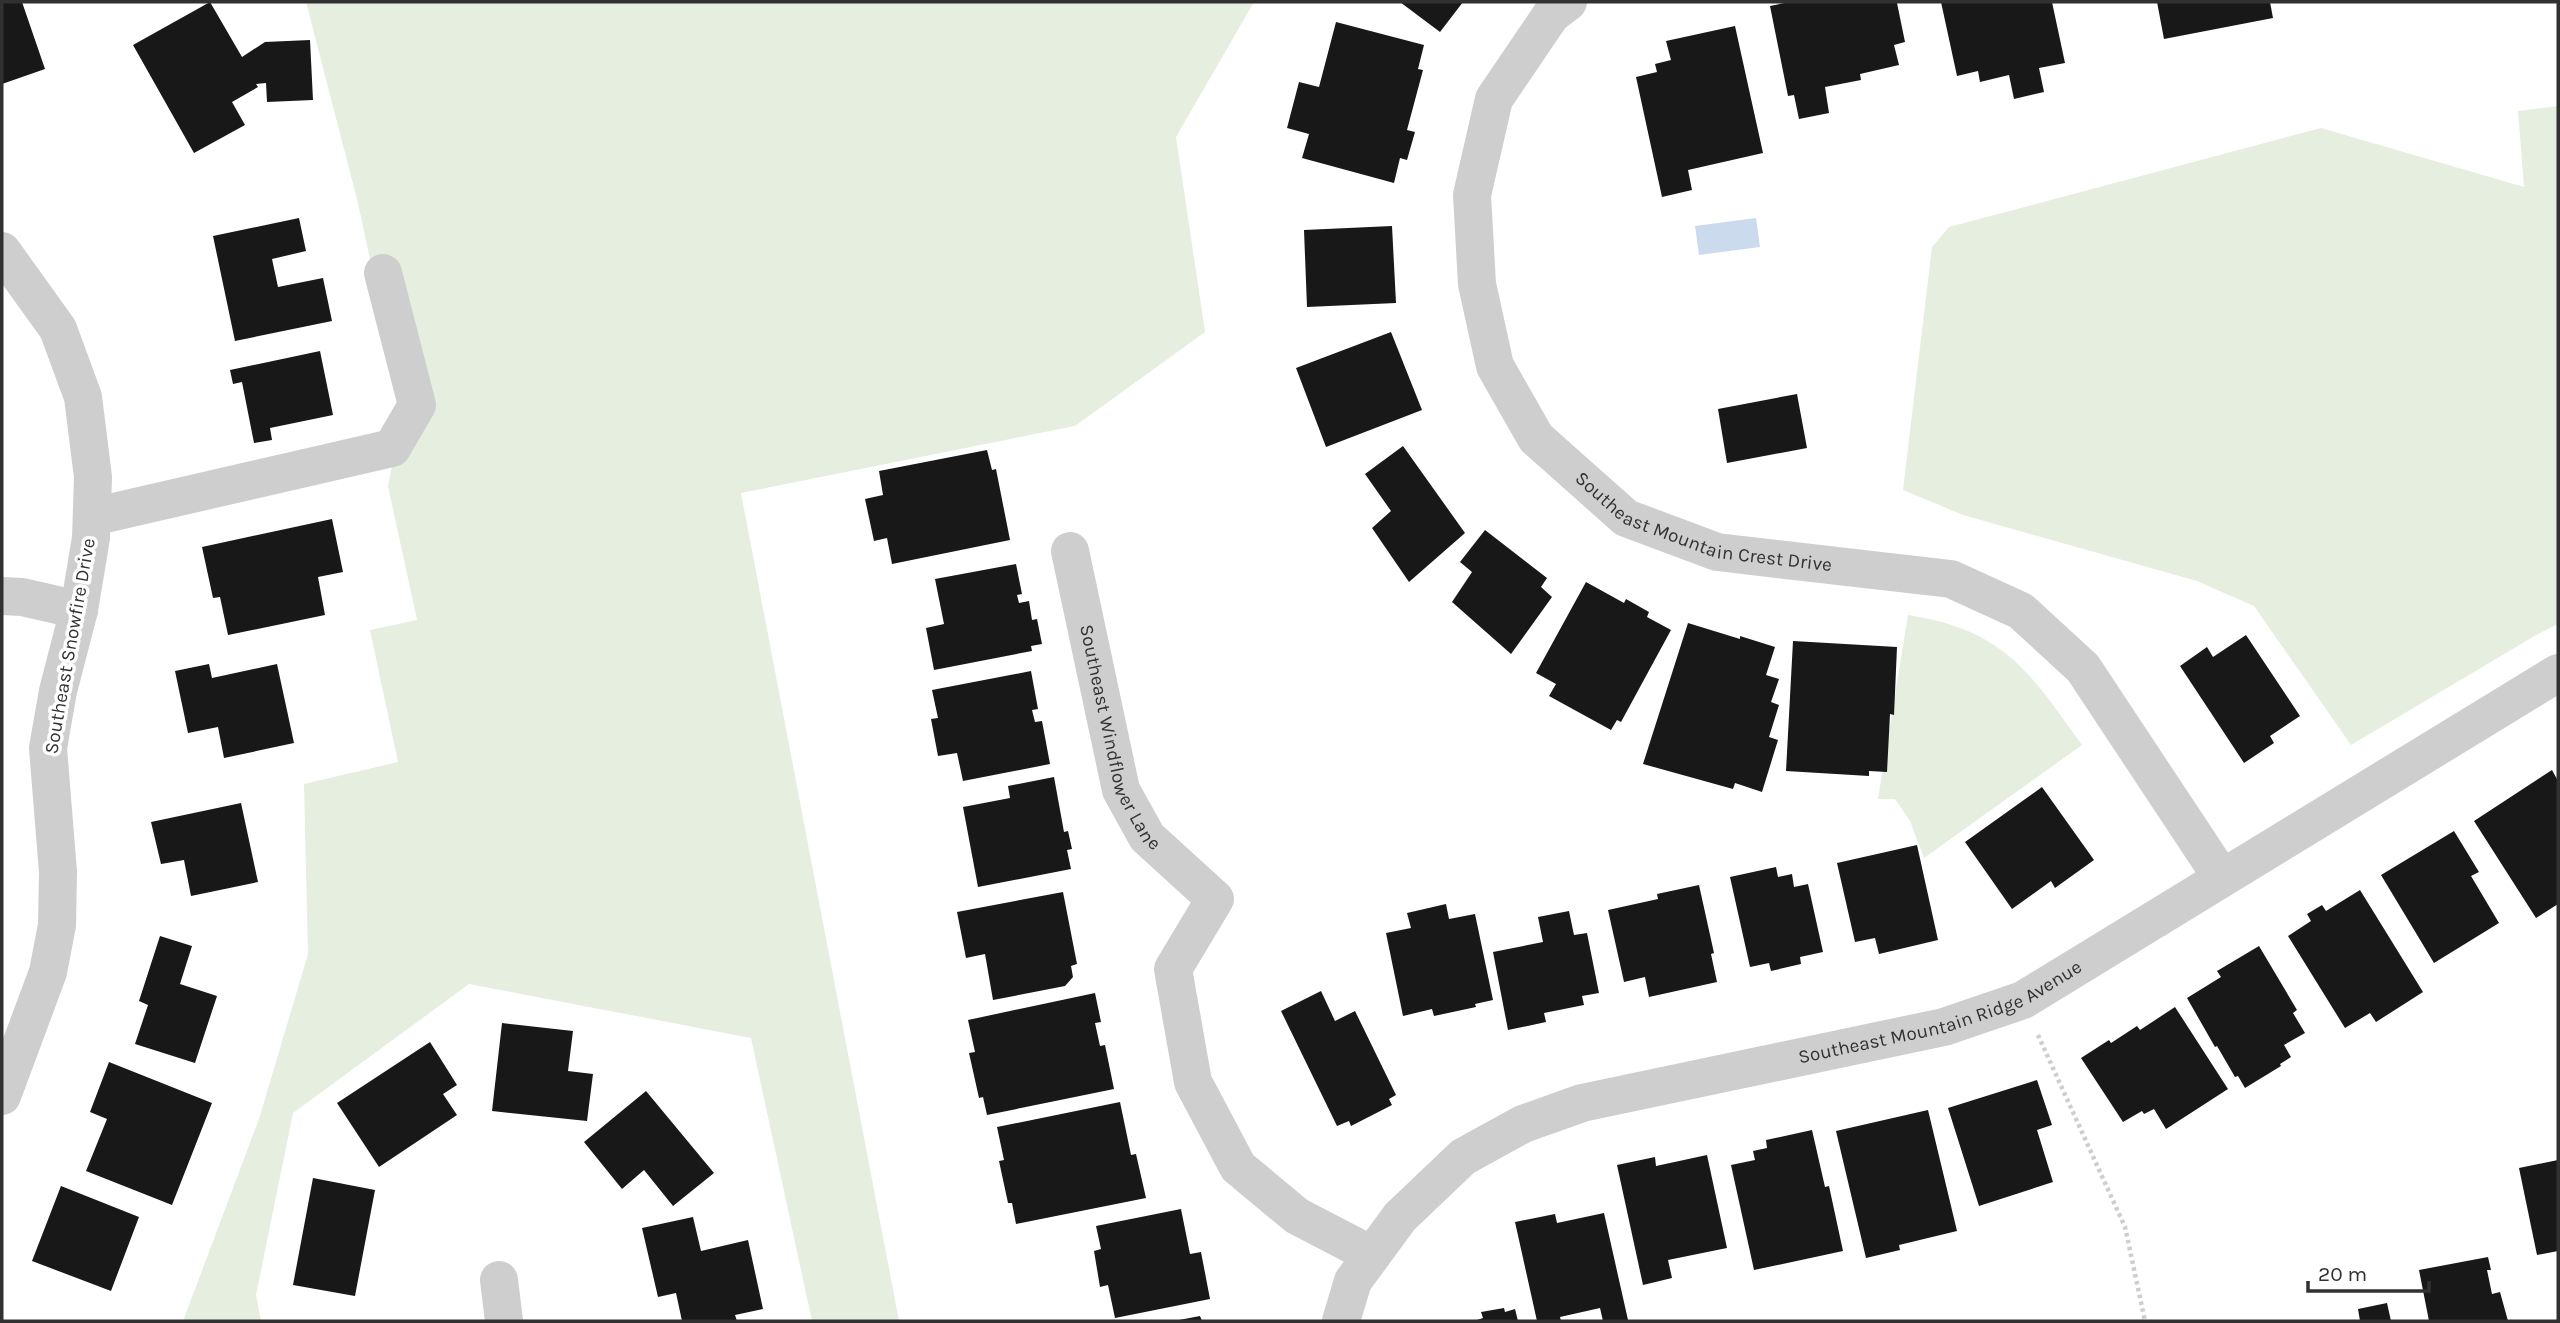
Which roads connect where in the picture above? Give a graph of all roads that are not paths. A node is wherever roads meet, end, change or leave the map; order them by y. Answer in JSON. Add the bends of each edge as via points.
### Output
{"nodes":[{"id":1,"x":1568,"y":2,"type":"edge"},
{"id":2,"x":2,"y":251,"type":"edge"},
{"id":3,"x":383,"y":273,"type":"dead end"},
{"id":4,"x":92,"y":517,"type":"junction"},
{"id":5,"x":1070,"y":551,"type":"dead end"},
{"id":6,"x":2,"y":596,"type":"edge"},
{"id":7,"x":79,"y":610,"type":"junction"},
{"id":8,"x":2558,"y":673,"type":"edge"},
{"id":9,"x":2222,"y":878,"type":"junction"},
{"id":10,"x":2,"y":1096,"type":"edge"},
{"id":11,"x":1372,"y":1255,"type":"junction"},
{"id":12,"x":499,"y":1280,"type":"dead end"},
{"id":13,"x":504,"y":1321,"type":"edge"},
{"id":14,"x":1341,"y":1321,"type":"edge"}],
"edges":[{"from":1,"to":9,"type":"street","name":"Southeast Mountain Crest Drive","via":[[1551,15],[1494,99],[1472,195],[1477,284],[1496,366],[1536,438],[1626,518],[1717,552],[1951,579],[2021,611],[2083,668]]},
{"from":2,"to":4,"type":"street","name":"Southeast Snowfire Drive","via":[[58,329],[83,397],[93,477]]},
{"from":3,"to":4,"type":"street","via":[[417,405],[392,448]]},
{"from":4,"to":7,"type":"street","name":"Southeast Snowfire Drive"},
{"from":5,"to":11,"type":"street","name":"Southeast Windflower Lane","via":[[1121,790],[1147,837],[1215,899],[1173,969],[1193,1082],[1238,1167],[1297,1216]]},
{"from":6,"to":7,"type":"street"},
{"from":7,"to":10,"type":"street","name":"Southeast Snowfire Drive","via":[[48,748],[58,872],[57,925],[48,972]]},
{"from":8,"to":9,"type":"street","name":"Southeast Mountain Ridge Avenue"},
{"from":9,"to":11,"type":"street","name":"Southeast Mountain Ridge Avenue","via":[[2023,1000],[1944,1027],[1582,1103],[1523,1124],[1463,1157],[1400,1217]]},
{"from":11,"to":14,"type":"street","name":"Southeast Mountain Ridge Avenue","via":[[1353,1281]]},
{"from":12,"to":13,"type":"street"}]}
